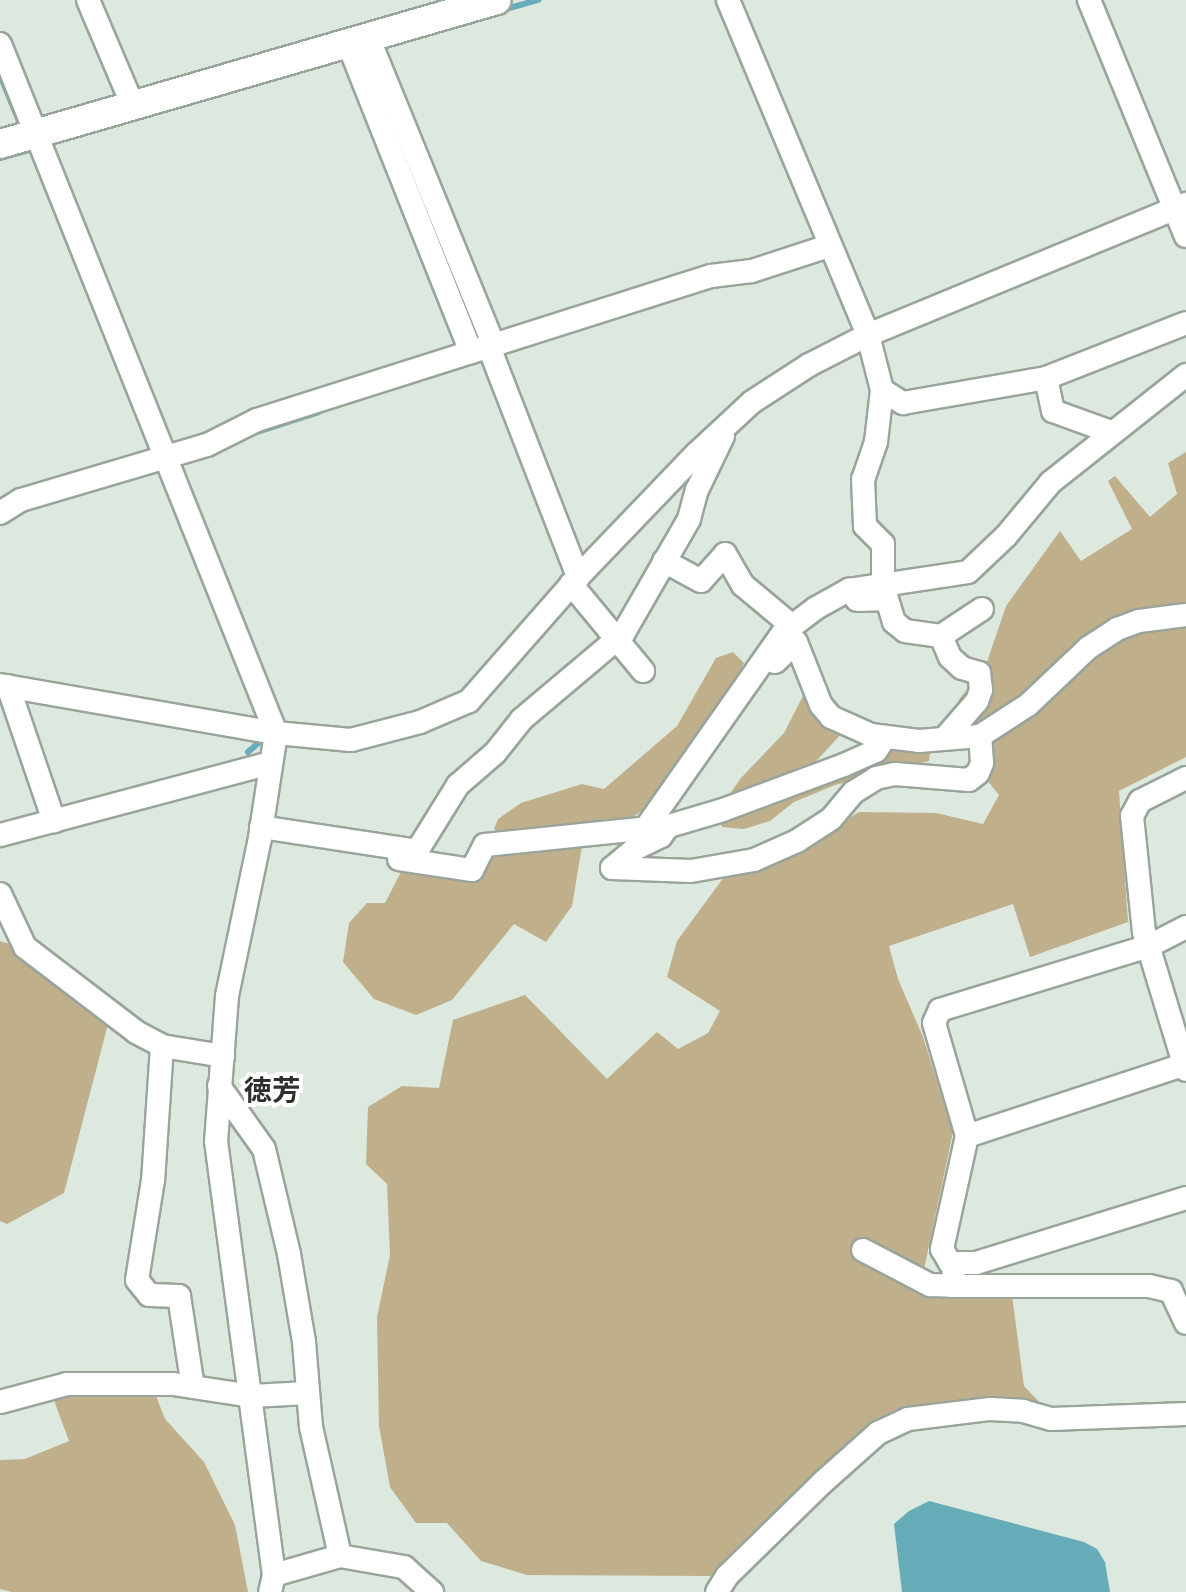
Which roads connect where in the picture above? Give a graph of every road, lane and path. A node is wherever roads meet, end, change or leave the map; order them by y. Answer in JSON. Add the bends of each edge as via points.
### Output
{"nodes":[{"id":1,"x":88,"y":0,"type":"edge"},
{"id":2,"x":497,"y":0,"type":"edge"},
{"id":3,"x":728,"y":0,"type":"edge"},
{"id":4,"x":1089,"y":0,"type":"edge"},
{"id":5,"x":0,"y":44,"type":"edge"},
{"id":6,"x":361,"y":48,"type":"junction"},
{"id":7,"x":133,"y":106,"type":"junction"},
{"id":8,"x":36,"y":135,"type":"junction"},
{"id":9,"x":0,"y":144,"type":"edge"},
{"id":10,"x":1180,"y":206,"type":"edge"},
{"id":11,"x":1186,"y":236,"type":"edge"},
{"id":12,"x":829,"y":246,"type":"junction"},
{"id":13,"x":1186,"y":323,"type":"edge"},
{"id":14,"x":868,"y":335,"type":"junction"},
{"id":15,"x":484,"y":348,"type":"junction"},
{"id":16,"x":1186,"y":375,"type":"edge"},
{"id":17,"x":1046,"y":378,"type":"junction"},
{"id":18,"x":882,"y":390,"type":"junction"},
{"id":19,"x":729,"y":424,"type":"junction"},
{"id":20,"x":1111,"y":432,"type":"junction"},
{"id":21,"x":168,"y":459,"type":"junction"},
{"id":22,"x":0,"y":513,"type":"edge"},
{"id":23,"x":664,"y":561,"type":"junction"},
{"id":24,"x":575,"y":580,"type":"junction"},
{"id":25,"x":883,"y":584,"type":"junction"},
{"id":26,"x":828,"y":602,"type":"junction"},
{"id":27,"x":982,"y":609,"type":"dead end"},
{"id":28,"x":1186,"y":615,"type":"edge"},
{"id":29,"x":792,"y":626,"type":"junction"},
{"id":30,"x":941,"y":636,"type":"junction"},
{"id":31,"x":615,"y":640,"type":"junction"},
{"id":32,"x":764,"y":659,"type":"junction"},
{"id":33,"x":643,"y":671,"type":"dead end"},
{"id":34,"x":4,"y":686,"type":"edge"},
{"id":35,"x":276,"y":733,"type":"junction"},
{"id":36,"x":980,"y":736,"type":"junction"},
{"id":37,"x":885,"y":737,"type":"junction"},
{"id":38,"x":945,"y":738,"type":"junction"},
{"id":39,"x":270,"y":763,"type":"junction"},
{"id":40,"x":1186,"y":778,"type":"edge"},
{"id":41,"x":54,"y":821,"type":"junction"},
{"id":42,"x":669,"y":826,"type":"junction"},
{"id":43,"x":645,"y":829,"type":"junction"},
{"id":44,"x":261,"y":832,"type":"junction"},
{"id":45,"x":0,"y":835,"type":"edge"},
{"id":46,"x":0,"y":894,"type":"edge"},
{"id":47,"x":1186,"y":927,"type":"edge"},
{"id":48,"x":1149,"y":946,"type":"junction"},
{"id":49,"x":162,"y":1046,"type":"junction"},
{"id":50,"x":223,"y":1056,"type":"junction"},
{"id":51,"x":1186,"y":1067,"type":"edge"},
{"id":52,"x":219,"y":1086,"type":"junction"},
{"id":53,"x":967,"y":1136,"type":"junction"},
{"id":54,"x":1186,"y":1198,"type":"edge"},
{"id":55,"x":863,"y":1250,"type":"dead end"},
{"id":56,"x":954,"y":1275,"type":"junction"},
{"id":57,"x":1186,"y":1323,"type":"edge"},
{"id":58,"x":193,"y":1387,"type":"junction"},
{"id":59,"x":308,"y":1393,"type":"junction"},
{"id":60,"x":251,"y":1396,"type":"junction"},
{"id":61,"x":0,"y":1402,"type":"edge"},
{"id":62,"x":1186,"y":1414,"type":"edge"},
{"id":63,"x":340,"y":1556,"type":"junction"},
{"id":64,"x":272,"y":1584,"type":"edge"},
{"id":65,"x":432,"y":1592,"type":"edge"},
{"id":66,"x":708,"y":1592,"type":"edge"},
{"id":67,"x":717,"y":1592,"type":"edge"}],
"edges":[{"from":1,"to":7,"type":"street"},
{"from":2,"to":6,"type":"street"},
{"from":3,"to":12,"type":"street"},
{"from":4,"to":10,"type":"street"},
{"from":5,"to":8,"type":"street"},
{"from":6,"to":7,"type":"street"},
{"from":6,"to":15,"type":"street"},
{"from":7,"to":8,"type":"street"},
{"from":8,"to":9,"type":"street"},
{"from":8,"to":21,"type":"street"},
{"from":10,"to":11,"type":"street"},
{"from":10,"to":14,"type":"street"},
{"from":12,"to":14,"type":"street"},
{"from":12,"to":15,"type":"street","via":[[752,271],[711,276]]},
{"from":13,"to":17,"type":"street"},
{"from":14,"to":18,"type":"street"},
{"from":14,"to":19,"type":"street","via":[[809,365],[752,402]]},
{"from":15,"to":21,"type":"street","via":[[257,420]]},
{"from":15,"to":24,"type":"street"},
{"from":16,"to":20,"type":"street"},
{"from":17,"to":18,"type":"street","via":[[903,403]]},
{"from":17,"to":20,"type":"street","via":[[1053,411]]},
{"from":18,"to":25,"type":"street","via":[[876,442],[863,479],[865,526],[883,544]]},
{"from":19,"to":23,"type":"street","via":[[689,519]]},
{"from":19,"to":24,"type":"street"},
{"from":20,"to":25,"type":"street","via":[[1051,482],[968,572]]},
{"from":21,"to":22,"type":"street","via":[[21,500]]},
{"from":21,"to":35,"type":"street"},
{"from":23,"to":29,"type":"street","via":[[701,581],[725,554],[743,585]]},
{"from":23,"to":31,"type":"street"},
{"from":24,"to":31,"type":"street"},
{"from":24,"to":35,"type":"street","via":[[469,701],[420,722],[351,740]]},
{"from":25,"to":26,"type":"street","via":[[849,590]]},
{"from":26,"to":29,"type":"street"},
{"from":26,"to":30,"type":"street","via":[[887,599],[894,622],[905,631]]},
{"from":27,"to":30,"type":"street"},
{"from":28,"to":36,"type":"street","via":[[1117,629],[1088,648],[1028,705]]},
{"from":29,"to":32,"type":"street"},
{"from":30,"to":38,"type":"street","via":[[950,657],[979,673],[981,690]]},
{"from":31,"to":33,"type":"street"},
{"from":31,"to":44,"type":"street","via":[[522,719],[495,753],[458,785],[417,851]]},
{"from":32,"to":37,"type":"street","via":[[774,663],[796,642],[831,717]]},
{"from":32,"to":43,"type":"street"},
{"from":34,"to":35,"type":"street"},
{"from":34,"to":41,"type":"street"},
{"from":35,"to":39,"type":"street"},
{"from":36,"to":38,"type":"street"},
{"from":36,"to":42,"type":"street","via":[[982,763],[969,780],[895,774],[876,778],[854,792],[831,819],[754,860],[691,871],[612,868]]},
{"from":37,"to":38,"type":"street"},
{"from":37,"to":42,"type":"street","via":[[876,751],[844,765]]},
{"from":39,"to":41,"type":"street"},
{"from":39,"to":44,"type":"street"},
{"from":40,"to":48,"type":"street","via":[[1140,801],[1132,816]]},
{"from":41,"to":45,"type":"street"},
{"from":42,"to":43,"type":"street"},
{"from":43,"to":44,"type":"street","via":[[485,845],[472,870]]},
{"from":44,"to":50,"type":"street","via":[[227,996]]},
{"from":46,"to":49,"type":"street","via":[[25,947]]},
{"from":47,"to":48,"type":"street"},
{"from":48,"to":51,"type":"street"},
{"from":48,"to":53,"type":"street","via":[[940,1010],[934,1023]]},
{"from":49,"to":50,"type":"street"},
{"from":49,"to":58,"type":"street","via":[[153,1180],[137,1280],[149,1295],[179,1296]]},
{"from":50,"to":52,"type":"street"},
{"from":51,"to":53,"type":"street"},
{"from":52,"to":59,"type":"street","via":[[264,1149],[289,1254]]},
{"from":52,"to":60,"type":"street","via":[[216,1141]]},
{"from":53,"to":56,"type":"street","via":[[942,1249]]},
{"from":54,"to":56,"type":"street","via":[[976,1263]]},
{"from":55,"to":56,"type":"street","via":[[930,1285]]},
{"from":56,"to":57,"type":"street","via":[[1149,1286],[1171,1291]]},
{"from":58,"to":60,"type":"street"},
{"from":58,"to":61,"type":"street","via":[[67,1384]]},
{"from":59,"to":60,"type":"street"},
{"from":59,"to":63,"type":"street"},
{"from":60,"to":64,"type":"street"},
{"from":62,"to":67,"type":"street","via":[[1051,1419],[990,1409],[908,1419],[878,1433],[823,1482]]},
{"from":63,"to":64,"type":"street"},
{"from":63,"to":65,"type":"street","via":[[404,1567]]},
{"from":66,"to":67,"type":"street"}]}
